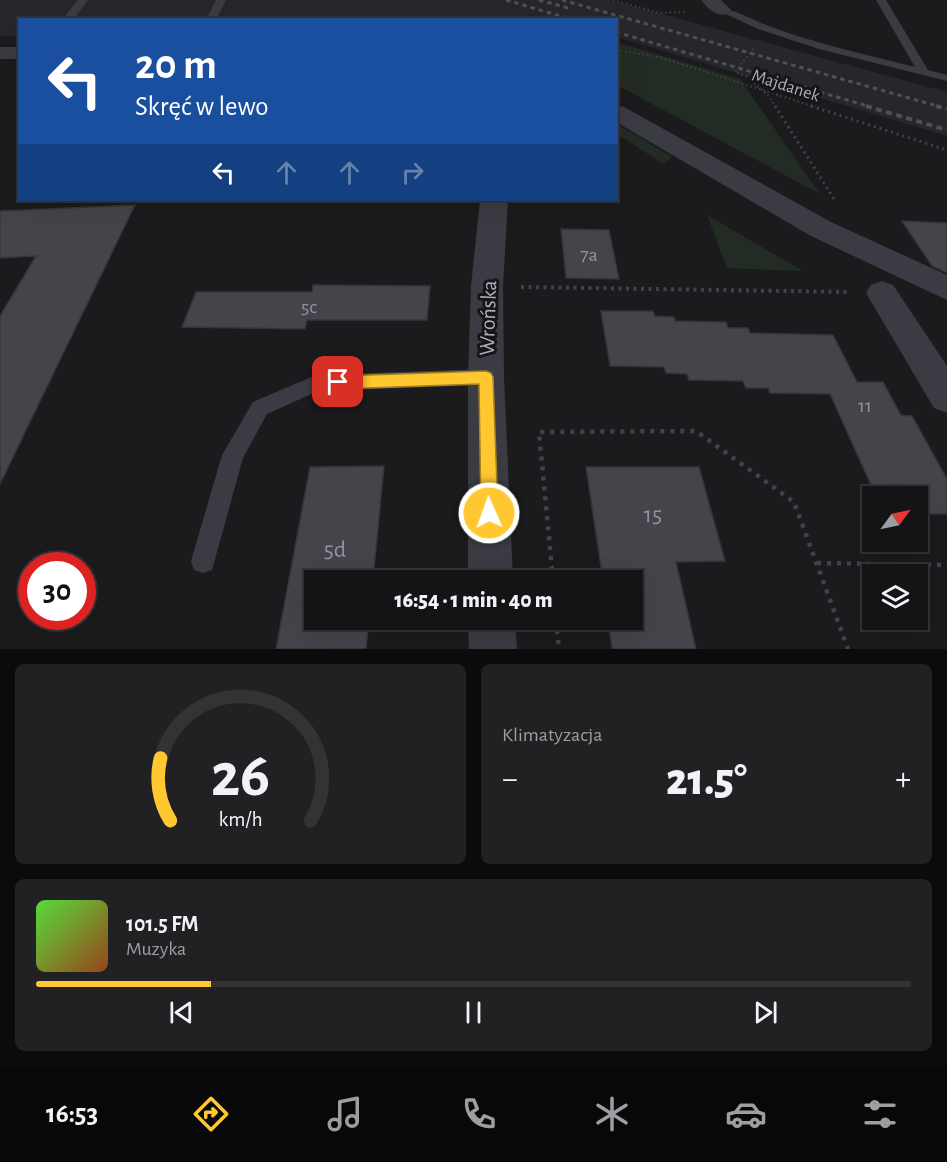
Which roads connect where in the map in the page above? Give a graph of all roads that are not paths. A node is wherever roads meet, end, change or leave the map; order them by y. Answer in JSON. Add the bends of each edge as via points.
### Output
{"nodes":[{"id":1,"x":83,"y":0,"type":"edge"},
{"id":2,"x":221,"y":0,"type":"edge"},
{"id":3,"x":881,"y":0,"type":"edge"},
{"id":4,"x":714,"y":4,"type":"edge"},
{"id":5,"x":69,"y":18,"type":"edge"},
{"id":6,"x":212,"y":18,"type":"edge"},
{"id":7,"x":0,"y":53,"type":"edge"},
{"id":8,"x":18,"y":53,"type":"edge"},
{"id":9,"x":924,"y":72,"type":"junction"},
{"id":10,"x":947,"y":78,"type":"edge"},
{"id":11,"x":618,"y":113,"type":"edge"},
{"id":12,"x":494,"y":201,"type":"edge"},
{"id":13,"x":947,"y":288,"type":"edge"},
{"id":14,"x":882,"y":293,"type":"road end"},
{"id":15,"x":486,"y":377,"type":"junction"},
{"id":16,"x":947,"y":397,"type":"edge"},
{"id":17,"x":202,"y":561,"type":"dead end"},
{"id":18,"x":491,"y":570,"type":"edge"},
{"id":19,"x":492,"y":630,"type":"edge"},
{"id":20,"x":493,"y":649,"type":"edge"}],
"edges":[{"from":1,"to":5,"type":"lane"},
{"from":2,"to":6,"type":"lane"},
{"from":3,"to":9,"type":"lane"},
{"from":4,"to":9,"type":"lane","via":[[762,27],[823,47]]},
{"from":7,"to":8,"type":"street"},
{"from":9,"to":10,"type":"lane"},
{"from":11,"to":13,"type":"street","via":[[821,229]]},
{"from":12,"to":15,"type":"street","name":"Wrońska"},
{"from":14,"to":16,"type":"street"},
{"from":15,"to":17,"type":"lane","via":[[316,383],[260,408],[233,455]]},
{"from":15,"to":18,"type":"street","name":"Wrońska"},
{"from":19,"to":20,"type":"street"}]}
